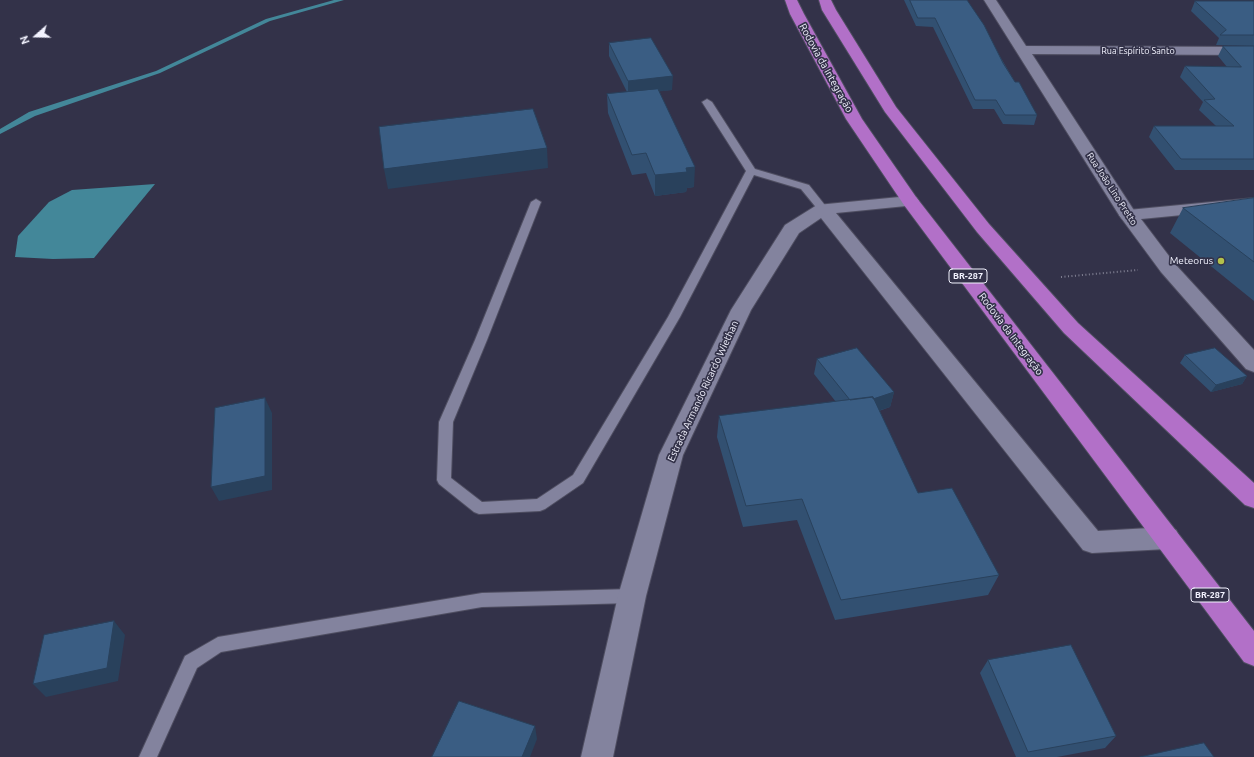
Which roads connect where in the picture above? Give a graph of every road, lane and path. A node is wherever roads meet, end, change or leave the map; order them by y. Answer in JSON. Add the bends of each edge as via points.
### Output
{"nodes":[{"id":1,"x":791,"y":0,"type":"edge"},
{"id":2,"x":825,"y":0,"type":"edge"},
{"id":3,"x":990,"y":0,"type":"edge"},
{"id":4,"x":1022,"y":50,"type":"junction"},
{"id":5,"x":1254,"y":51,"type":"edge"},
{"id":6,"x":707,"y":102,"type":"dead end"},
{"id":7,"x":751,"y":171,"type":"junction"},
{"id":8,"x":910,"y":201,"type":"junction"},
{"id":9,"x":536,"y":202,"type":"dead end"},
{"id":10,"x":1254,"y":203,"type":"edge"},
{"id":11,"x":823,"y":209,"type":"junction"},
{"id":12,"x":1128,"y":215,"type":"junction"},
{"id":13,"x":1168,"y":268,"type":"junction"},
{"id":14,"x":1028,"y":280,"type":"junction"},
{"id":15,"x":1254,"y":364,"type":"edge"},
{"id":16,"x":1250,"y":490,"type":"edge"},
{"id":17,"x":1167,"y":538,"type":"junction"},
{"id":18,"x":632,"y":596,"type":"junction"},
{"id":19,"x":1254,"y":652,"type":"edge"},
{"id":20,"x":148,"y":757,"type":"edge"},
{"id":21,"x":597,"y":757,"type":"edge"}],
"edges":[{"from":1,"to":8,"type":"highway","name":"Rodovia da Integração","number":"BR-287","via":[[854,119]]},
{"from":2,"to":14,"type":"highway","via":[[890,109],[983,228]]},
{"from":3,"to":4,"type":"street","name":"Rua João Lino Pretto"},
{"from":4,"to":5,"type":"street","name":"Rua Espírito Santo"},
{"from":4,"to":12,"type":"street","name":"Rua João Lino Pretto"},
{"from":6,"to":7,"type":"lane"},
{"from":7,"to":9,"type":"lane","via":[[674,317],[578,479],[540,505],[479,508],[444,480],[446,422]]},
{"from":7,"to":11,"type":"lane","via":[[805,187]]},
{"from":8,"to":11,"type":"street","name":"Estrada Armando Ricardo Wiethan"},
{"from":8,"to":17,"type":"highway","name":"Rodovia da Integração","number":"BR-287"},
{"from":10,"to":12,"type":"street"},
{"from":11,"to":17,"type":"street","via":[[1092,542]]},
{"from":11,"to":18,"type":"street","name":"Estrada Armando Ricardo Wiethan","via":[[792,229],[741,310],[671,455]]},
{"from":12,"to":13,"type":"street","name":"Rua João Lino Pretto"},
{"from":13,"to":14,"type":"path"},
{"from":13,"to":15,"type":"street","name":"Rua João Lino Pretto"},
{"from":14,"to":16,"type":"highway","via":[[1071,328]]},
{"from":17,"to":19,"type":"highway","name":"Rodovia da Integração","number":"BR-287"},
{"from":18,"to":20,"type":"lane","via":[[482,600],[218,645],[191,662]]},
{"from":18,"to":21,"type":"street","name":"Estrada Armando Ricardo Wiethan"}]}
